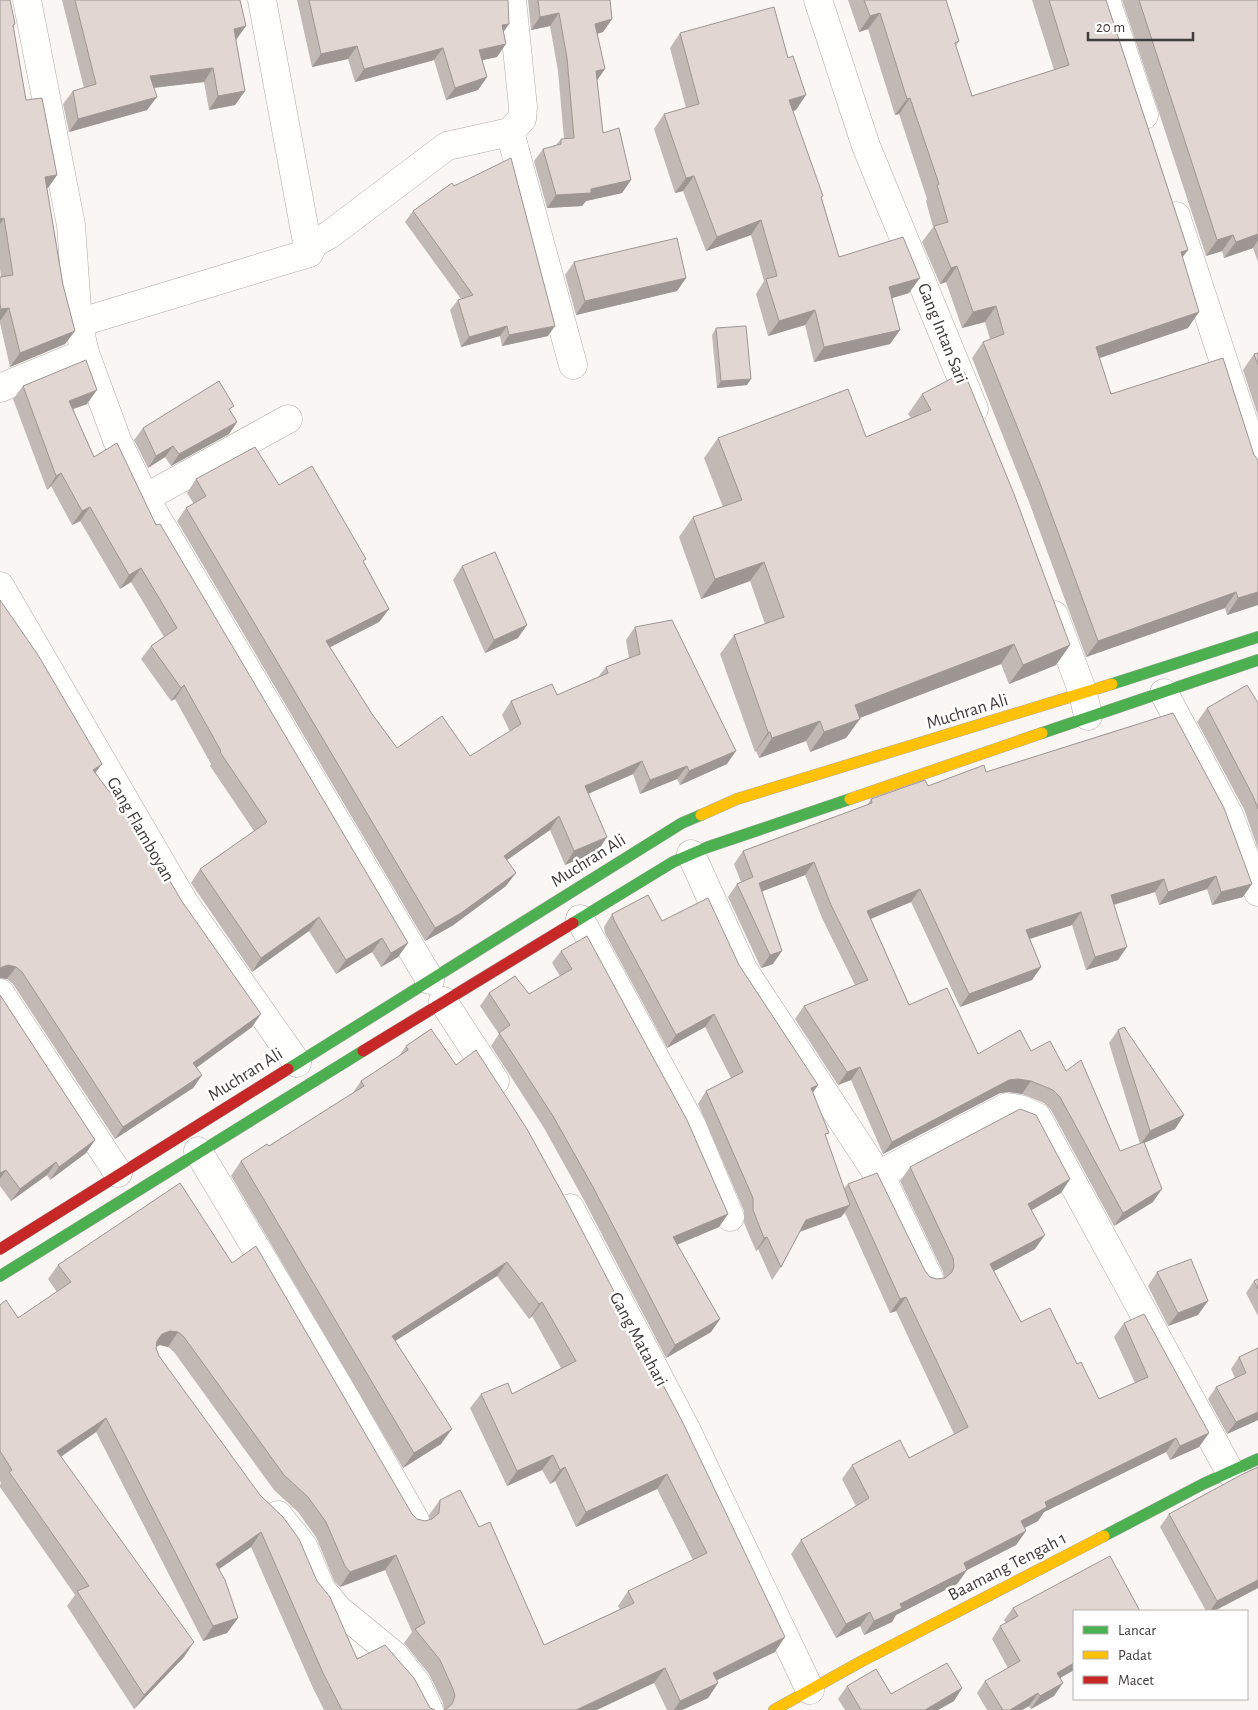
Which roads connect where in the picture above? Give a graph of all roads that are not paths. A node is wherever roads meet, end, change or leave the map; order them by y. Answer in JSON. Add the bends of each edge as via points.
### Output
{"nodes":[{"id":1,"x":27,"y":0,"type":"edge"},
{"id":2,"x":262,"y":0,"type":"edge"},
{"id":3,"x":512,"y":0,"type":"edge"},
{"id":4,"x":818,"y":0,"type":"edge"},
{"id":5,"x":1106,"y":0,"type":"edge"},
{"id":6,"x":510,"y":132,"type":"junction"},
{"id":7,"x":1152,"y":140,"type":"edge"},
{"id":8,"x":1170,"y":196,"type":"edge"},
{"id":9,"x":309,"y":253,"type":"junction"},
{"id":10,"x":78,"y":323,"type":"junction"},
{"id":11,"x":86,"y":353,"type":"junction"},
{"id":12,"x":574,"y":365,"type":"dead end"},
{"id":13,"x":0,"y":388,"type":"edge"},
{"id":14,"x":288,"y":419,"type":"dead end"},
{"id":15,"x":985,"y":434,"type":"edge"},
{"id":16,"x":1258,"y":466,"type":"edge"},
{"id":17,"x":145,"y":498,"type":"junction"},
{"id":18,"x":0,"y":586,"type":"edge"},
{"id":19,"x":1046,"y":591,"type":"edge"},
{"id":20,"x":1258,"y":637,"type":"edge"},
{"id":21,"x":1258,"y":660,"type":"edge"},
{"id":22,"x":1164,"y":693,"type":"junction"},
{"id":23,"x":1086,"y":705,"type":"junction"},
{"id":24,"x":690,"y":854,"type":"junction"},
{"id":25,"x":1258,"y":892,"type":"edge"},
{"id":26,"x":580,"y":919,"type":"junction"},
{"id":27,"x":436,"y":991,"type":"junction"},
{"id":28,"x":0,"y":993,"type":"edge"},
{"id":29,"x":297,"y":1063,"type":"junction"},
{"id":30,"x":510,"y":1104,"type":"edge"},
{"id":31,"x":198,"y":1152,"type":"junction"},
{"id":32,"x":118,"y":1174,"type":"junction"},
{"id":33,"x":878,"y":1175,"type":"junction"},
{"id":34,"x":556,"y":1183,"type":"edge"},
{"id":35,"x":730,"y":1217,"type":"dead end"},
{"id":36,"x":0,"y":1249,"type":"edge"},
{"id":37,"x":0,"y":1276,"type":"edge"},
{"id":38,"x":929,"y":1278,"type":"edge"},
{"id":39,"x":1258,"y":1459,"type":"edge"},
{"id":40,"x":1230,"y":1472,"type":"junction"},
{"id":41,"x":262,"y":1500,"type":"edge"},
{"id":42,"x":415,"y":1520,"type":"edge"},
{"id":43,"x":810,"y":1690,"type":"junction"},
{"id":44,"x":429,"y":1710,"type":"edge"},
{"id":45,"x":774,"y":1710,"type":"edge"}],
"edges":[{"from":1,"to":10,"type":"street","via":[[71,225]]},
{"from":2,"to":9,"type":"street"},
{"from":3,"to":6,"type":"street","via":[[522,119]]},
{"from":4,"to":15,"type":"street","name":"Gang Intan Sari","via":[[866,146]]},
{"from":5,"to":7,"type":"street"},
{"from":6,"to":9,"type":"street","via":[[447,146],[314,243]]},
{"from":6,"to":12,"type":"street"},
{"from":8,"to":16,"type":"street"},
{"from":9,"to":10,"type":"street"},
{"from":10,"to":11,"type":"street"},
{"from":11,"to":13,"type":"street"},
{"from":11,"to":17,"type":"street","via":[[117,440]]},
{"from":14,"to":17,"type":"street"},
{"from":17,"to":27,"type":"street"},
{"from":18,"to":29,"type":"street","name":"Gang Flamboyan","via":[[180,897]]},
{"from":19,"to":23,"type":"street"},
{"from":20,"to":23,"type":"street","name":"Muchran Ali"},
{"from":21,"to":22,"type":"street","name":"Muchran Ali"},
{"from":22,"to":23,"type":"street","name":"Muchran Ali"},
{"from":22,"to":25,"type":"street","via":[[1229,815]]},
{"from":23,"to":24,"type":"street","name":"Muchran Ali"},
{"from":23,"to":27,"type":"street","name":"Muchran Ali","via":[[736,799],[697,816],[668,831]]},
{"from":24,"to":26,"type":"street","name":"Muchran Ali"},
{"from":24,"to":33,"type":"street","via":[[743,969]]},
{"from":26,"to":27,"type":"street","name":"Muchran Ali"},
{"from":26,"to":35,"type":"street","via":[[692,1126]]},
{"from":27,"to":29,"type":"street","name":"Muchran Ali"},
{"from":27,"to":30,"type":"street"},
{"from":27,"to":31,"type":"street","name":"Muchran Ali"},
{"from":28,"to":32,"type":"street"},
{"from":29,"to":32,"type":"street","name":"Muchran Ali"},
{"from":31,"to":37,"type":"street","name":"Muchran Ali"},
{"from":31,"to":42,"type":"street"},
{"from":32,"to":36,"type":"street","name":"Muchran Ali"},
{"from":33,"to":38,"type":"street"},
{"from":33,"to":40,"type":"street","via":[[1007,1107],[1020,1108],[1036,1117]]},
{"from":34,"to":43,"type":"street","name":"Gang Matahari","via":[[687,1431]]},
{"from":39,"to":40,"type":"street","name":"Baamang Tengah 1"},
{"from":40,"to":43,"type":"street","name":"Baamang Tengah 1"},
{"from":41,"to":44,"type":"street","via":[[285,1521],[303,1546],[321,1588],[338,1609],[394,1655],[416,1684]]},
{"from":43,"to":45,"type":"street","name":"Baamang Tengah 1"}]}
